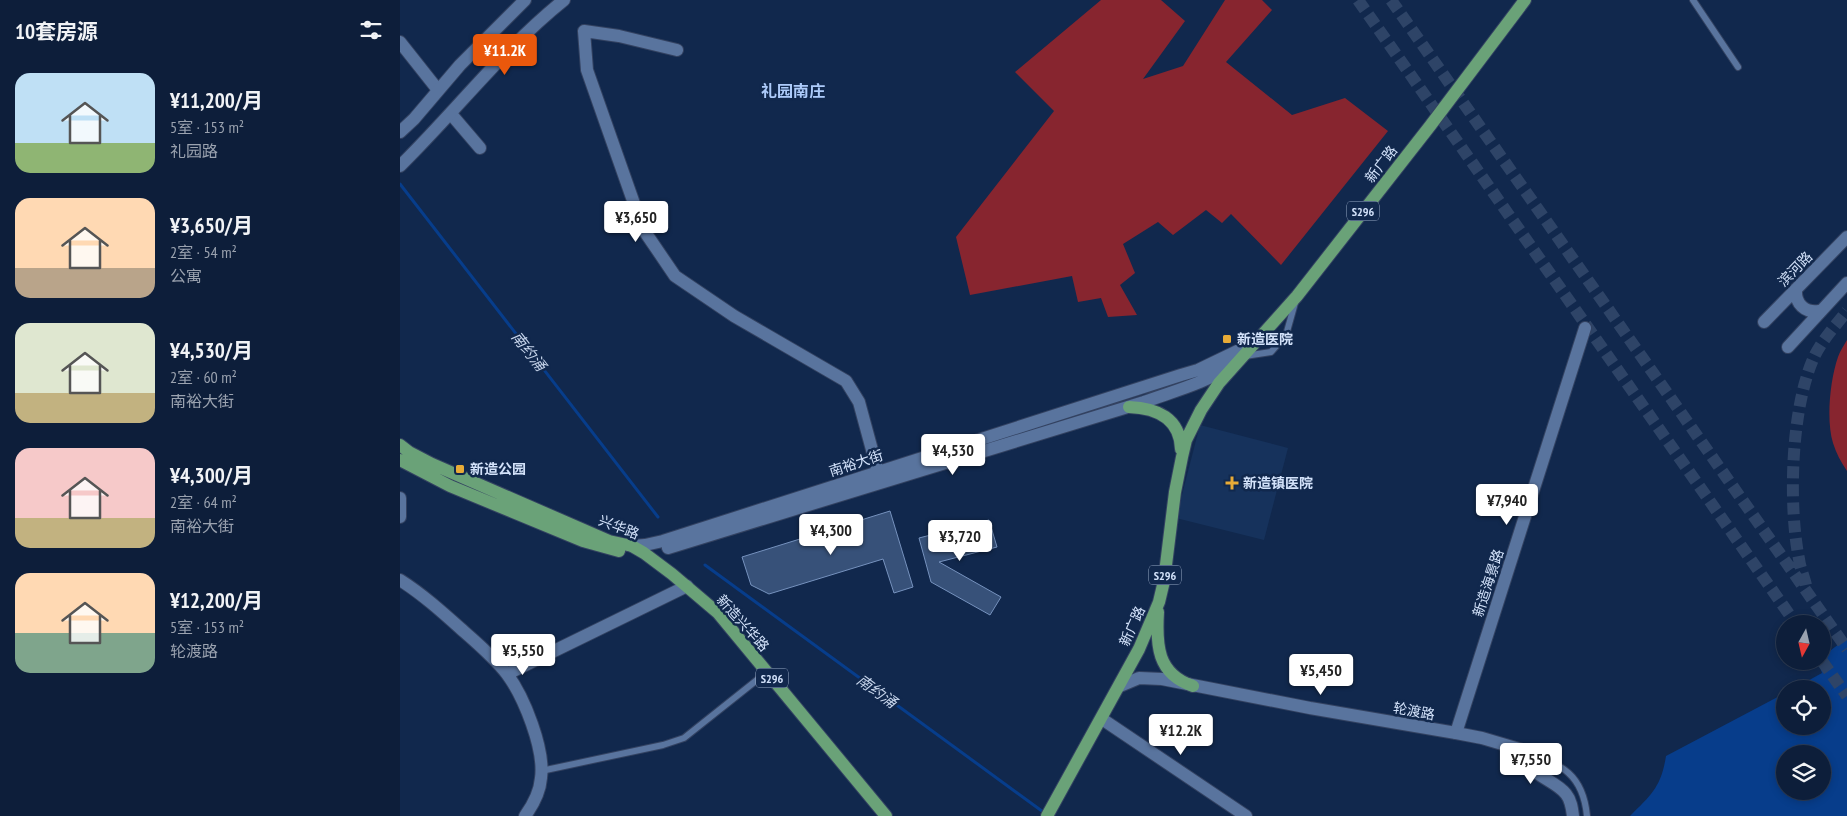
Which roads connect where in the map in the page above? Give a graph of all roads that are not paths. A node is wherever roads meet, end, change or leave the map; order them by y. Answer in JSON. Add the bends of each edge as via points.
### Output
{"nodes":[{"id":1,"x":526,"y":0,"type":"edge"},
{"id":2,"x":564,"y":0,"type":"edge"},
{"id":3,"x":1526,"y":0,"type":"edge"},
{"id":4,"x":1693,"y":0,"type":"edge"},
{"id":5,"x":400,"y":42,"type":"edge"},
{"id":6,"x":677,"y":50,"type":"dead end"},
{"id":7,"x":1738,"y":67,"type":"dead end"},
{"id":8,"x":438,"y":90,"type":"junction"},
{"id":9,"x":451,"y":114,"type":"junction"},
{"id":10,"x":400,"y":132,"type":"edge"},
{"id":11,"x":480,"y":148,"type":"dead end"},
{"id":12,"x":400,"y":166,"type":"edge"},
{"id":13,"x":1847,"y":237,"type":"edge"},
{"id":14,"x":1847,"y":283,"type":"edge"},
{"id":15,"x":1796,"y":289,"type":"junction"},
{"id":16,"x":1296,"y":296,"type":"junction"},
{"id":17,"x":1820,"y":311,"type":"junction"},
{"id":18,"x":1764,"y":322,"type":"dead end"},
{"id":19,"x":1584,"y":328,"type":"dead end"},
{"id":20,"x":1257,"y":342,"type":"junction"},
{"id":21,"x":1788,"y":347,"type":"dead end"},
{"id":22,"x":1244,"y":357,"type":"junction"},
{"id":23,"x":1129,"y":407,"type":"junction"},
{"id":24,"x":402,"y":457,"type":"edge"},
{"id":25,"x":1182,"y":457,"type":"junction"},
{"id":26,"x":878,"y":472,"type":"junction"},
{"id":27,"x":400,"y":498,"type":"edge"},
{"id":28,"x":400,"y":518,"type":"edge"},
{"id":29,"x":632,"y":546,"type":"junction"},
{"id":30,"x":644,"y":554,"type":"junction"},
{"id":31,"x":400,"y":580,"type":"edge"},
{"id":32,"x":687,"y":586,"type":"junction"},
{"id":33,"x":1159,"y":602,"type":"junction"},
{"id":34,"x":767,"y":672,"type":"junction"},
{"id":35,"x":507,"y":674,"type":"junction"},
{"id":36,"x":1120,"y":686,"type":"junction"},
{"id":37,"x":1193,"y":686,"type":"junction"},
{"id":38,"x":1102,"y":719,"type":"junction"},
{"id":39,"x":1456,"y":733,"type":"junction"},
{"id":40,"x":1526,"y":752,"type":"junction"},
{"id":41,"x":541,"y":771,"type":"junction"},
{"id":42,"x":1589,"y":815,"type":"edge"},
{"id":43,"x":525,"y":816,"type":"edge"},
{"id":44,"x":886,"y":816,"type":"edge"},
{"id":45,"x":1047,"y":816,"type":"edge"},
{"id":46,"x":1246,"y":816,"type":"edge"},
{"id":47,"x":1573,"y":816,"type":"edge"}],
"edges":[{"from":1,"to":8,"type":"street"},
{"from":2,"to":9,"type":"street","via":[[501,60]]},
{"from":3,"to":16,"type":"main road","name":"新广路","number":"S296"},
{"from":4,"to":7,"type":"lane"},
{"from":5,"to":8,"type":"street"},
{"from":6,"to":26,"type":"street","via":[[584,31],[587,70],[643,229],[675,276],[734,316],[846,381],[859,402]]},
{"from":8,"to":10,"type":"street"},
{"from":9,"to":11,"type":"street"},
{"from":9,"to":12,"type":"street"},
{"from":13,"to":15,"type":"street","name":"滨河路"},
{"from":14,"to":17,"type":"street"},
{"from":15,"to":17,"type":"street","via":[[1796,299],[1802,307],[1812,312]]},
{"from":15,"to":18,"type":"street","name":"滨河路"},
{"from":16,"to":20,"type":"main road","name":"新广路","number":"S296"},
{"from":16,"to":22,"type":"lane","via":[[1286,335],[1271,352]]},
{"from":17,"to":21,"type":"street"},
{"from":19,"to":39,"type":"street","name":"新造海景路"},
{"from":20,"to":22,"type":"main road","number":"S296"},
{"from":20,"to":26,"type":"street","name":"南裕大街","via":[[1198,370]]},
{"from":22,"to":23,"type":"street","name":"南裕大街","via":[[1216,375]]},
{"from":22,"to":25,"type":"main road","name":"新广路","number":"S296","via":[[1209,396],[1193,424]]},
{"from":23,"to":25,"type":"main road","via":[[1156,411],[1173,423],[1181,440]]},
{"from":23,"to":30,"type":"street","name":"南裕大街"},
{"from":24,"to":29,"type":"main road","name":"兴华路","number":"S296","via":[[432,464],[609,541]]},
{"from":24,"to":30,"type":"main road","name":"兴华路","number":"S296","via":[[450,486],[582,541],[615,551]]},
{"from":25,"to":33,"type":"main road","name":"新广路","number":"S296"},
{"from":26,"to":29,"type":"street","name":"南裕大街","via":[[664,541]]},
{"from":27,"to":28,"type":"street"},
{"from":29,"to":30,"type":"main road","name":"兴华路","number":"S296"},
{"from":30,"to":32,"type":"main road","name":"新造兴华路","number":"S296"},
{"from":31,"to":35,"type":"street","via":[[465,632]]},
{"from":32,"to":34,"type":"main road","name":"新造兴华路","number":"S296","via":[[718,614]]},
{"from":32,"to":35,"type":"street"},
{"from":33,"to":36,"type":"main road","name":"新广路","number":"S296"},
{"from":33,"to":37,"type":"main road","via":[[1157,641],[1160,656],[1174,676]]},
{"from":34,"to":41,"type":"lane","via":[[684,738]]},
{"from":34,"to":44,"type":"main road","name":"新造兴华路","number":"S296"},
{"from":35,"to":41,"type":"street","via":[[525,707],[540,748]]},
{"from":36,"to":37,"type":"street","name":"轮渡路","via":[[1146,678]]},
{"from":36,"to":38,"type":"main road","name":"新广路","number":"S296"},
{"from":37,"to":39,"type":"street","name":"轮渡路"},
{"from":38,"to":45,"type":"main road","name":"新广路","number":"S296"},
{"from":38,"to":46,"type":"street"},
{"from":39,"to":40,"type":"street","name":"轮渡路"},
{"from":40,"to":42,"type":"lane","via":[[1555,763],[1570,773],[1579,784]]},
{"from":40,"to":47,"type":"street","via":[[1524,758],[1528,766],[1567,795]]},
{"from":41,"to":43,"type":"street","via":[[533,804]]}]}
